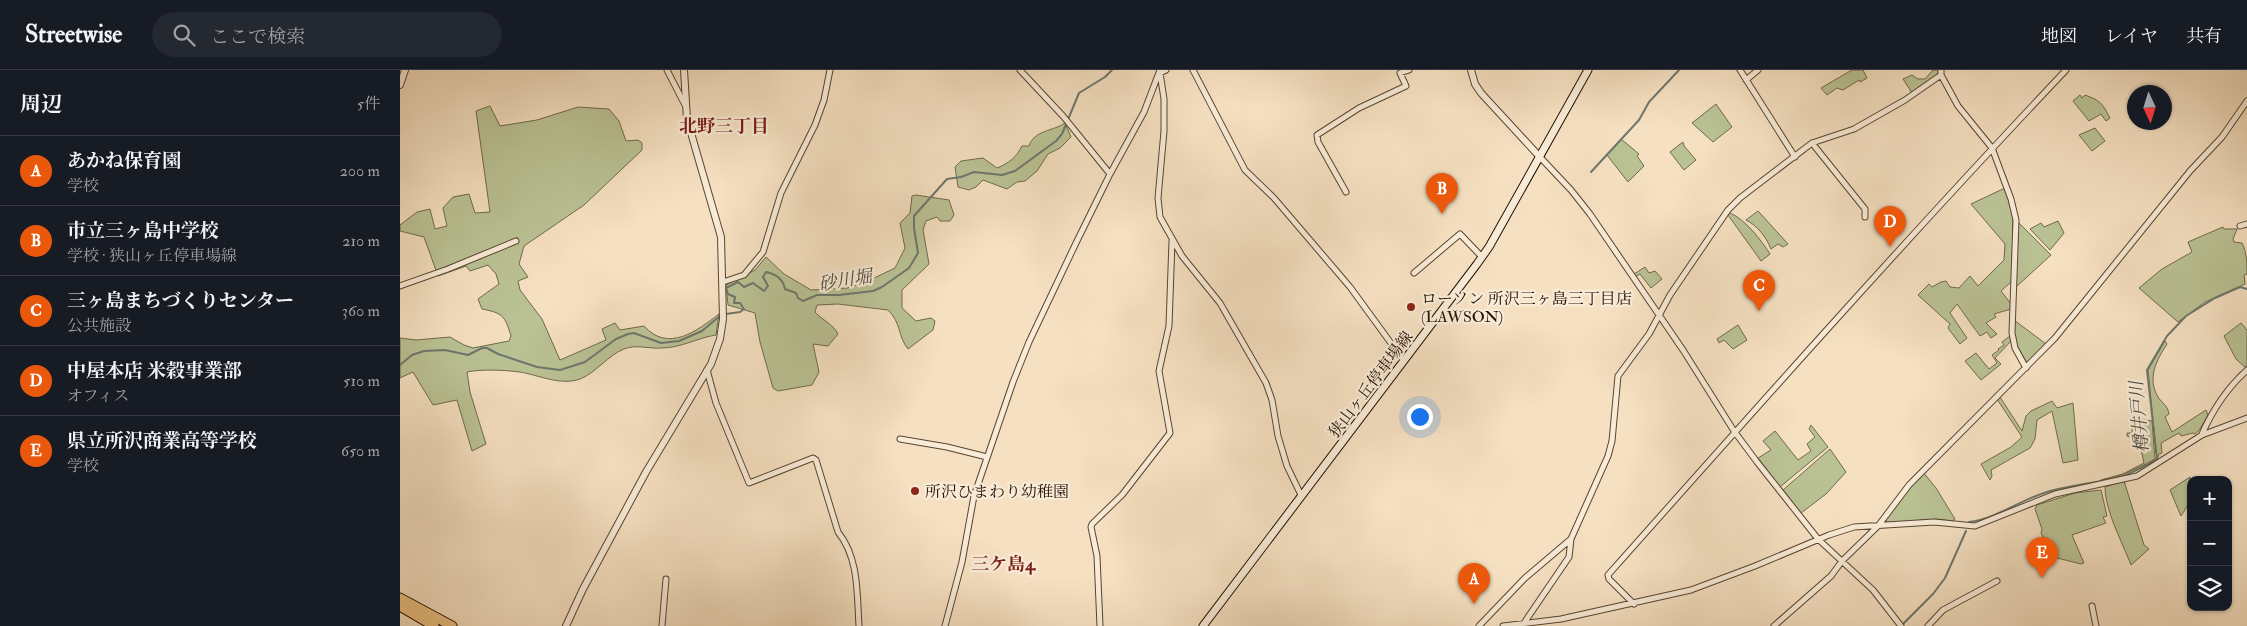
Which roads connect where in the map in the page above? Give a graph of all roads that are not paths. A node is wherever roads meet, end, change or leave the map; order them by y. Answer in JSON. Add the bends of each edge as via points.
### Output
{"nodes":[{"id":1,"x":405,"y":70,"type":"edge"},
{"id":2,"x":667,"y":70,"type":"edge"},
{"id":3,"x":684,"y":70,"type":"edge"},
{"id":4,"x":830,"y":70,"type":"edge"},
{"id":5,"x":1020,"y":70,"type":"edge"},
{"id":6,"x":1193,"y":70,"type":"edge"},
{"id":7,"x":1409,"y":70,"type":"edge"},
{"id":8,"x":1471,"y":70,"type":"edge"},
{"id":9,"x":1588,"y":70,"type":"edge"},
{"id":10,"x":1740,"y":70,"type":"edge"},
{"id":11,"x":1758,"y":70,"type":"edge"},
{"id":12,"x":2066,"y":70,"type":"edge"},
{"id":13,"x":1162,"y":71,"type":"edge"},
{"id":14,"x":1941,"y":72,"type":"edge"},
{"id":15,"x":1746,"y":80,"type":"junction"},
{"id":16,"x":400,"y":85,"type":"edge"},
{"id":17,"x":2247,"y":101,"type":"edge"},
{"id":18,"x":685,"y":105,"type":"junction"},
{"id":19,"x":1812,"y":143,"type":"junction"},
{"id":20,"x":1992,"y":148,"type":"junction"},
{"id":21,"x":1539,"y":156,"type":"junction"},
{"id":22,"x":1794,"y":157,"type":"junction"},
{"id":23,"x":1110,"y":174,"type":"junction"},
{"id":24,"x":1346,"y":192,"type":"dead end"},
{"id":25,"x":1866,"y":217,"type":"dead end"},
{"id":26,"x":2247,"y":224,"type":"edge"},
{"id":27,"x":2240,"y":226,"type":"dead end"},
{"id":28,"x":1172,"y":240,"type":"junction"},
{"id":29,"x":516,"y":241,"type":"dead end"},
{"id":30,"x":1482,"y":256,"type":"junction"},
{"id":31,"x":1414,"y":273,"type":"dead end"},
{"id":32,"x":723,"y":282,"type":"junction"},
{"id":33,"x":400,"y":286,"type":"edge"},
{"id":34,"x":1659,"y":315,"type":"junction"},
{"id":35,"x":1404,"y":361,"type":"junction"},
{"id":36,"x":2026,"y":368,"type":"junction"},
{"id":37,"x":707,"y":370,"type":"junction"},
{"id":38,"x":2247,"y":370,"type":"edge"},
{"id":39,"x":2247,"y":418,"type":"edge"},
{"id":40,"x":1734,"y":432,"type":"junction"},
{"id":41,"x":2202,"y":435,"type":"junction"},
{"id":42,"x":900,"y":439,"type":"dead end"},
{"id":43,"x":987,"y":457,"type":"junction"},
{"id":44,"x":1302,"y":495,"type":"junction"},
{"id":45,"x":1878,"y":526,"type":"junction"},
{"id":46,"x":1571,"y":539,"type":"junction"},
{"id":47,"x":1818,"y":539,"type":"junction"},
{"id":48,"x":1842,"y":561,"type":"junction"},
{"id":49,"x":666,"y":579,"type":"dead end"},
{"id":50,"x":1997,"y":581,"type":"dead end"},
{"id":51,"x":400,"y":598,"type":"edge"},
{"id":52,"x":1634,"y":604,"type":"junction"},
{"id":53,"x":400,"y":606,"type":"edge"},
{"id":54,"x":2092,"y":606,"type":"dead end"},
{"id":55,"x":1522,"y":625,"type":"edge"},
{"id":56,"x":434,"y":626,"type":"edge"},
{"id":57,"x":452,"y":626,"type":"edge"},
{"id":58,"x":566,"y":626,"type":"edge"},
{"id":59,"x":662,"y":626,"type":"edge"},
{"id":60,"x":858,"y":626,"type":"edge"},
{"id":61,"x":945,"y":626,"type":"edge"},
{"id":62,"x":1100,"y":626,"type":"edge"},
{"id":63,"x":1203,"y":626,"type":"edge"},
{"id":64,"x":1479,"y":626,"type":"edge"},
{"id":65,"x":1503,"y":626,"type":"edge"},
{"id":66,"x":1774,"y":626,"type":"edge"},
{"id":67,"x":1901,"y":626,"type":"edge"},
{"id":68,"x":1928,"y":626,"type":"edge"},
{"id":69,"x":2096,"y":626,"type":"edge"}],
"edges":[{"from":1,"to":16,"type":"street"},
{"from":2,"to":18,"type":"street"},
{"from":3,"to":18,"type":"street"},
{"from":4,"to":32,"type":"street","via":[[815,125],[781,193],[763,252],[744,275]]},
{"from":5,"to":23,"type":"street","via":[[1071,125]]},
{"from":6,"to":35,"type":"street","via":[[1245,170],[1274,198],[1350,287]]},
{"from":7,"to":24,"type":"street","via":[[1400,74],[1406,86],[1359,108],[1317,135]]},
{"from":8,"to":21,"type":"street","via":[[1481,93]]},
{"from":9,"to":21,"type":"main road","name":"狭山ヶ丘停車場線"},
{"from":10,"to":15,"type":"street"},
{"from":11,"to":15,"type":"street"},
{"from":12,"to":20,"type":"street"},
{"from":13,"to":23,"type":"street"},
{"from":13,"to":28,"type":"street","via":[[1164,131],[1159,209],[1162,223]]},
{"from":14,"to":19,"type":"street","via":[[1905,100],[1854,129]]},
{"from":14,"to":20,"type":"street","via":[[1958,106]]},
{"from":15,"to":22,"type":"street"},
{"from":17,"to":36,"type":"street","via":[[2222,137],[2190,171],[2055,338]]},
{"from":18,"to":32,"type":"street","via":[[718,222]]},
{"from":19,"to":22,"type":"street"},
{"from":19,"to":25,"type":"street","via":[[1865,209]]},
{"from":20,"to":36,"type":"street","via":[[2016,220],[2012,333],[2015,348]]},
{"from":20,"to":40,"type":"street"},
{"from":21,"to":30,"type":"main road","name":"狭山ヶ丘停車場線"},
{"from":21,"to":34,"type":"street","via":[[1572,190]]},
{"from":22,"to":34,"type":"street","via":[[1728,210]]},
{"from":23,"to":43,"type":"street","via":[[1029,342]]},
{"from":26,"to":27,"type":"street"},
{"from":28,"to":44,"type":"street","via":[[1220,304],[1266,383],[1287,466]]},
{"from":28,"to":62,"type":"street","via":[[1169,326],[1159,371],[1170,433],[1122,495],[1092,524]]},
{"from":29,"to":33,"type":"street"},
{"from":30,"to":31,"type":"street","via":[[1460,234]]},
{"from":30,"to":35,"type":"main road","name":"狭山ヶ丘停車場線"},
{"from":32,"to":37,"type":"street","via":[[723,315],[717,349]]},
{"from":34,"to":40,"type":"street"},
{"from":34,"to":46,"type":"street","via":[[1618,376],[1610,448]]},
{"from":35,"to":44,"type":"main road","name":"狭山ヶ丘停車場線"},
{"from":36,"to":45,"type":"street","via":[[1909,484]]},
{"from":37,"to":58,"type":"street","via":[[646,472]]},
{"from":37,"to":60,"type":"street","via":[[716,402],[749,483],[813,458],[816,460],[838,532],[846,542],[854,567]]},
{"from":38,"to":41,"type":"street","via":[[2224,394]]},
{"from":39,"to":41,"type":"street"},
{"from":40,"to":47,"type":"street"},
{"from":40,"to":52,"type":"street","via":[[1608,575]]},
{"from":41,"to":45,"type":"street","via":[[2137,476],[2055,494],[1975,526],[1934,522]]},
{"from":42,"to":43,"type":"street","via":[[947,446]]},
{"from":43,"to":61,"type":"street","via":[[974,496],[962,562]]},
{"from":44,"to":63,"type":"main road","name":"狭山ヶ丘停車場線"},
{"from":45,"to":47,"type":"street","via":[[1854,527]]},
{"from":45,"to":48,"type":"street"},
{"from":46,"to":55,"type":"street","via":[[1569,557]]},
{"from":46,"to":64,"type":"street","via":[[1525,578]]},
{"from":47,"to":48,"type":"street"},
{"from":47,"to":52,"type":"street","via":[[1713,583]]},
{"from":48,"to":66,"type":"street","via":[[1831,576]]},
{"from":48,"to":67,"type":"street","via":[[1873,590]]},
{"from":49,"to":59,"type":"street"},
{"from":50,"to":68,"type":"street","via":[[1943,610]]},
{"from":51,"to":57,"type":"highway"},
{"from":52,"to":55,"type":"street"},
{"from":53,"to":56,"type":"highway"},
{"from":54,"to":69,"type":"street"},
{"from":55,"to":65,"type":"street"}]}
